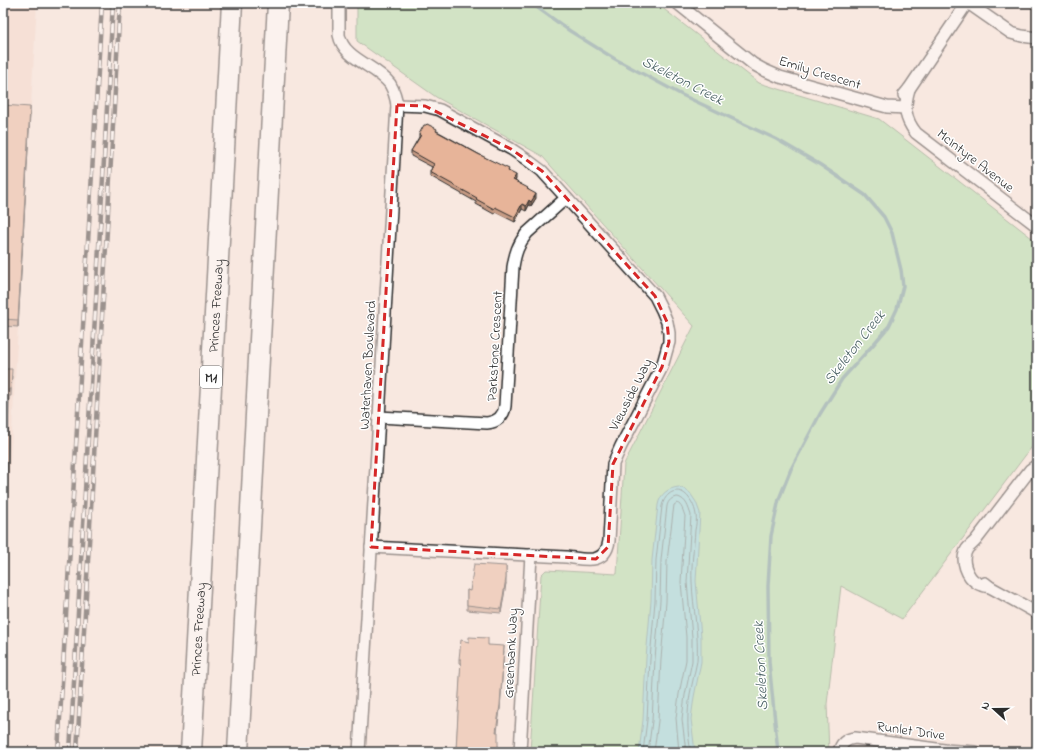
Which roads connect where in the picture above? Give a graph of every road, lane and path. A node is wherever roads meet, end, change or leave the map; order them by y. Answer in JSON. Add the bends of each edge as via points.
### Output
{"nodes":[{"id":1,"x":232,"y":3,"type":"edge"},
{"id":2,"x":278,"y":3,"type":"edge"},
{"id":3,"x":339,"y":3,"type":"edge"},
{"id":4,"x":677,"y":3,"type":"edge"},
{"id":5,"x":968,"y":3,"type":"edge"},
{"id":6,"x":1037,"y":37,"type":"edge"},
{"id":7,"x":1037,"y":44,"type":"edge"},
{"id":8,"x":397,"y":105,"type":"junction"},
{"id":9,"x":902,"y":108,"type":"junction"},
{"id":10,"x":566,"y":198,"type":"junction"},
{"id":11,"x":1037,"y":226,"type":"edge"},
{"id":12,"x":379,"y":417,"type":"junction"},
{"id":13,"x":1037,"y":465,"type":"edge"},
{"id":14,"x":371,"y":546,"type":"junction"},
{"id":15,"x":532,"y":556,"type":"junction"},
{"id":16,"x":1037,"y":613,"type":"edge"},
{"id":17,"x":191,"y":752,"type":"edge"},
{"id":18,"x":238,"y":752,"type":"edge"},
{"id":19,"x":359,"y":752,"type":"edge"},
{"id":20,"x":520,"y":752,"type":"edge"},
{"id":21,"x":839,"y":752,"type":"edge"},
{"id":22,"x":975,"y":752,"type":"edge"}],
"edges":[{"from":1,"to":17,"type":"highway","name":"Princes Freeway","number":"M1"},
{"from":2,"to":18,"type":"highway"},
{"from":3,"to":8,"type":"street","name":"Waterhaven Boulevard","via":[[340,40],[352,55],[390,85]]},
{"from":4,"to":9,"type":"street","name":"Emily Crescent","via":[[764,70],[780,77],[887,107]]},
{"from":5,"to":6,"type":"street","via":[[1011,33]]},
{"from":5,"to":9,"type":"street","via":[[909,89]]},
{"from":6,"to":7,"type":"street"},
{"from":8,"to":10,"type":"street","name":"Viewside Way","via":[[435,108],[520,154],[538,168]]},
{"from":8,"to":12,"type":"street","name":"Waterhaven Boulevard"},
{"from":9,"to":11,"type":"street","name":"McIntyre Avenue","via":[[916,133]]},
{"from":10,"to":12,"type":"street","name":"Parkstone Crescent","via":[[527,233],[516,252],[505,411],[502,416],[487,423]]},
{"from":10,"to":15,"type":"street","name":"Viewside Way","via":[[655,296],[667,322],[669,333],[662,367],[613,464],[610,533],[606,552],[596,559],[589,560]]},
{"from":12,"to":14,"type":"street","name":"Waterhaven Boulevard"},
{"from":13,"to":16,"type":"street","via":[[1030,470],[967,549],[965,556],[966,569],[978,584],[990,587]]},
{"from":14,"to":15,"type":"street","name":"Viewside Way"},
{"from":14,"to":19,"type":"street","name":"Waterhaven Boulevard"},
{"from":15,"to":20,"type":"street","name":"Greenbank Way"},
{"from":21,"to":22,"type":"street","name":"Runlet Drive","via":[[844,741],[861,738]]}]}
